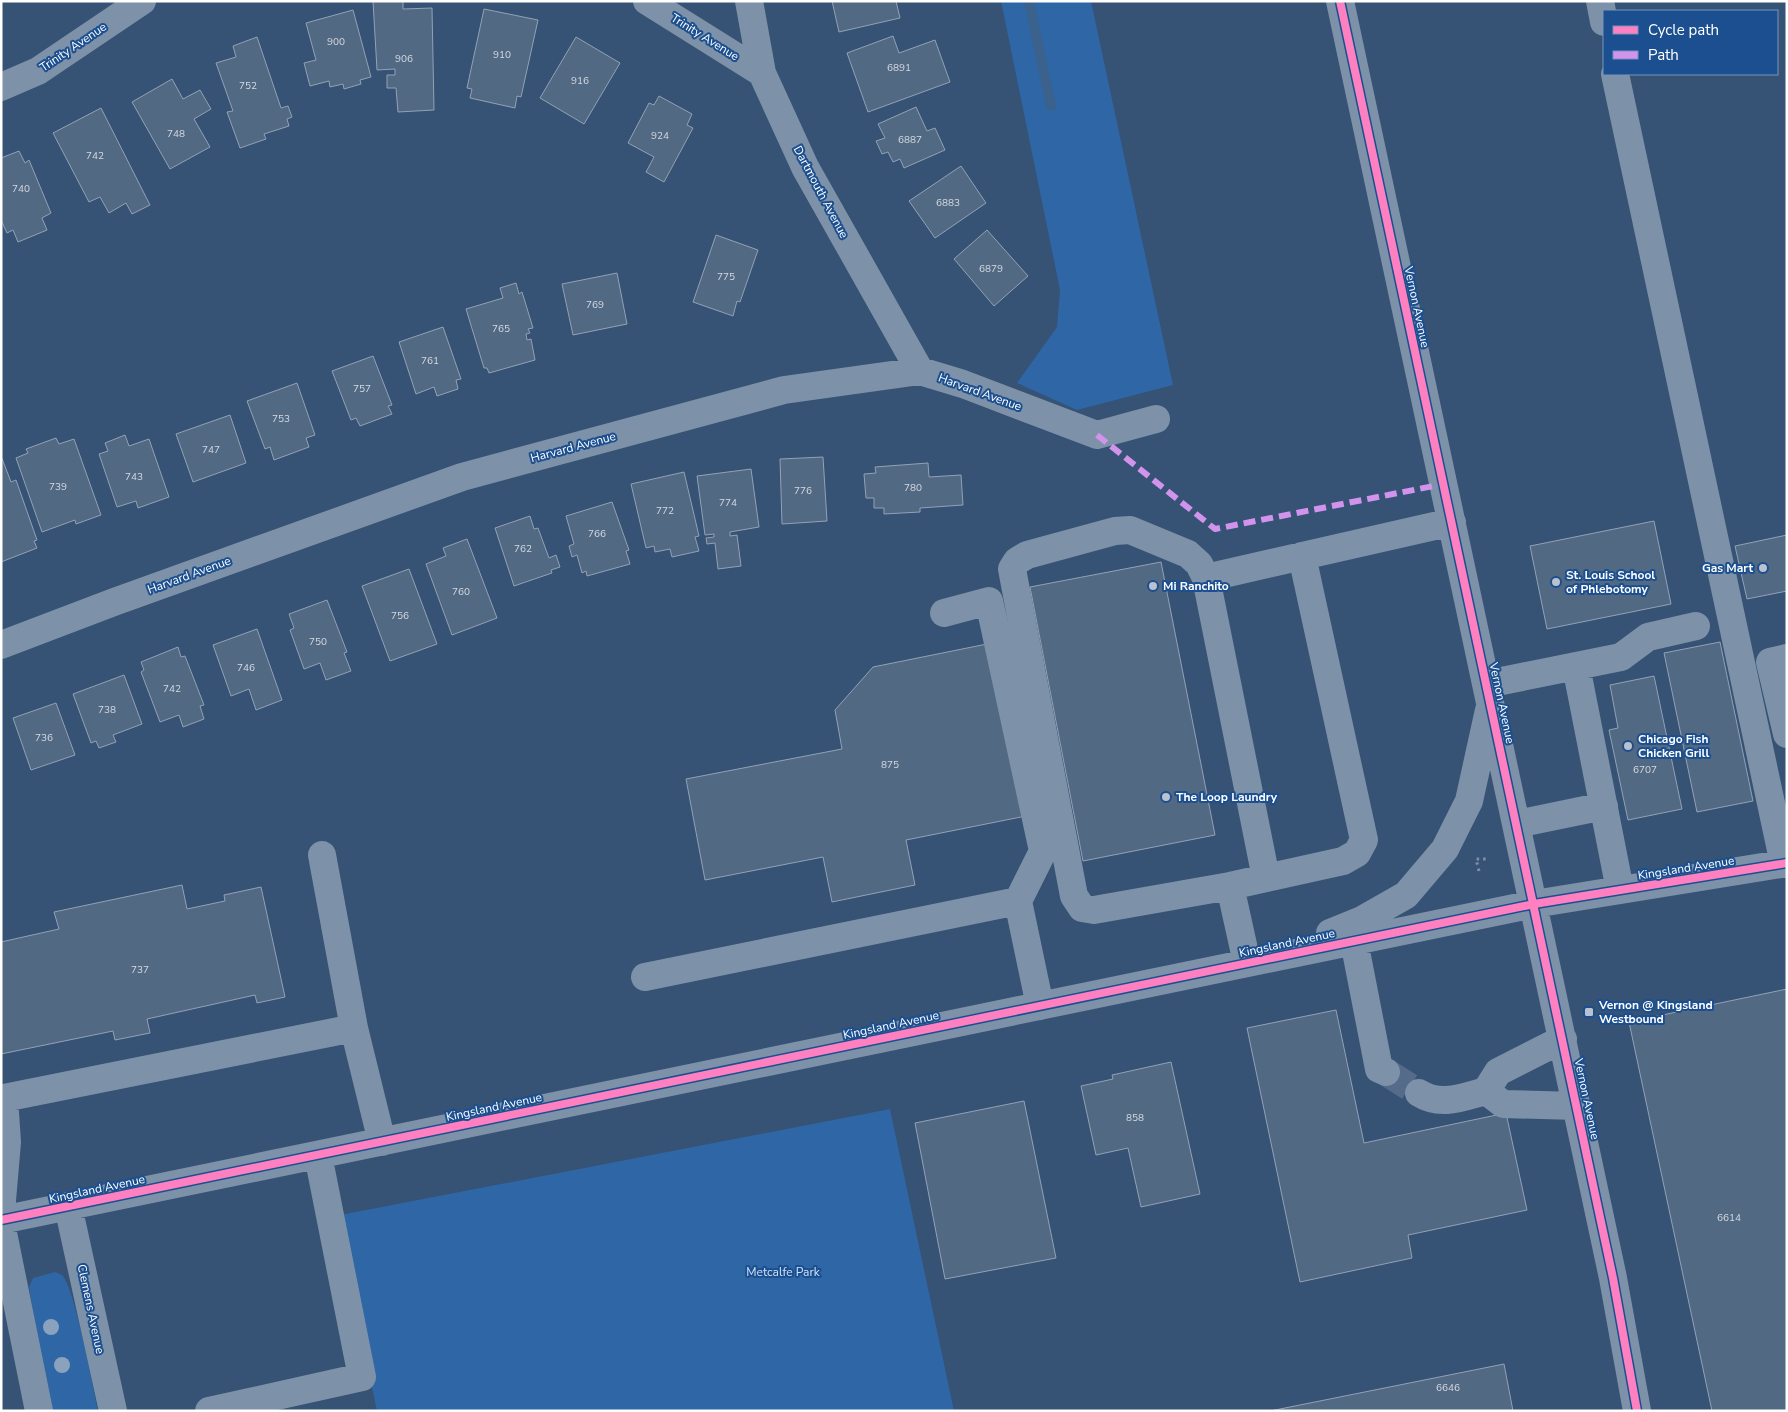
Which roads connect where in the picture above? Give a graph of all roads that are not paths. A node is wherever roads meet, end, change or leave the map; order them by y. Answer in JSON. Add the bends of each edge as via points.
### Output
{"nodes":[{"id":1,"x":142,"y":1,"type":"edge"},
{"id":2,"x":647,"y":1,"type":"edge"},
{"id":3,"x":749,"y":1,"type":"edge"},
{"id":4,"x":1340,"y":1,"type":"edge"},
{"id":5,"x":1600,"y":1,"type":"edge"},
{"id":6,"x":1603,"y":17,"type":"edge"},
{"id":7,"x":762,"y":73,"type":"junction"},
{"id":8,"x":1615,"y":75,"type":"edge"},
{"id":9,"x":1,"y":88,"type":"edge"},
{"id":10,"x":920,"y":372,"type":"junction"},
{"id":11,"x":1156,"y":419,"type":"dead end"},
{"id":12,"x":1452,"y":522,"type":"junction"},
{"id":13,"x":1302,"y":556,"type":"junction"},
{"id":14,"x":1206,"y":578,"type":"junction"},
{"id":15,"x":944,"y":613,"type":"dead end"},
{"id":16,"x":1696,"y":626,"type":"dead end"},
{"id":17,"x":1,"y":645,"type":"edge"},
{"id":18,"x":1787,"y":658,"type":"edge"},
{"id":19,"x":1576,"y":666,"type":"junction"},
{"id":20,"x":1489,"y":693,"type":"junction"},
{"id":21,"x":1787,"y":734,"type":"edge"},
{"id":22,"x":1604,"y":806,"type":"junction"},
{"id":23,"x":1517,"y":824,"type":"junction"},
{"id":24,"x":322,"y":855,"type":"dead end"},
{"id":25,"x":1785,"y":863,"type":"edge"},
{"id":26,"x":1266,"y":878,"type":"junction"},
{"id":27,"x":1230,"y":886,"type":"junction"},
{"id":28,"x":1620,"y":890,"type":"junction"},
{"id":29,"x":1018,"y":901,"type":"junction"},
{"id":30,"x":1534,"y":904,"type":"junction"},
{"id":31,"x":1354,"y":941,"type":"junction"},
{"id":32,"x":1257,"y":961,"type":"junction"},
{"id":33,"x":644,"y":977,"type":"dead end"},
{"id":34,"x":1040,"y":1006,"type":"junction"},
{"id":35,"x":354,"y":1028,"type":"junction"},
{"id":36,"x":1563,"y":1039,"type":"junction"},
{"id":37,"x":1386,"y":1072,"type":"tunnel mouth"},
{"id":38,"x":1486,"y":1091,"type":"junction"},
{"id":39,"x":1419,"y":1093,"type":"tunnel mouth"},
{"id":40,"x":1577,"y":1106,"type":"junction"},
{"id":41,"x":382,"y":1142,"type":"junction"},
{"id":42,"x":318,"y":1155,"type":"junction"},
{"id":43,"x":68,"y":1206,"type":"junction"},
{"id":44,"x":1,"y":1212,"type":"edge"},
{"id":45,"x":1,"y":1222,"type":"edge"},
{"id":46,"x":39,"y":1411,"type":"edge"},
{"id":47,"x":113,"y":1411,"type":"edge"},
{"id":48,"x":209,"y":1411,"type":"edge"},
{"id":49,"x":1637,"y":1411,"type":"edge"}],
"edges":[{"from":1,"to":9,"type":"street","name":"Trinity Avenue","via":[[38,71]]},
{"from":2,"to":7,"type":"street","name":"Trinity Avenue"},
{"from":3,"to":7,"type":"street","name":"Dartmouth Avenue"},
{"from":4,"to":12,"type":"street","name":"Vernon Avenue"},
{"from":5,"to":6,"type":"street"},
{"from":7,"to":10,"type":"street","name":"Dartmouth Avenue","via":[[805,167]]},
{"from":8,"to":25,"type":"street"},
{"from":10,"to":11,"type":"street","name":"Harvard Avenue","via":[[963,384],[1097,435]]},
{"from":10,"to":17,"type":"street","name":"Harvard Avenue","via":[[784,390],[462,477]]},
{"from":12,"to":13,"type":"street"},
{"from":12,"to":20,"type":"street","name":"Vernon Avenue"},
{"from":13,"to":14,"type":"street"},
{"from":13,"to":26,"type":"street","via":[[1364,840],[1357,853],[1343,861]]},
{"from":14,"to":26,"type":"street"},
{"from":14,"to":27,"type":"street","via":[[1199,564],[1188,554],[1130,530],[1115,531],[1027,555],[1012,569],[1074,896],[1082,908],[1094,910]]},
{"from":15,"to":29,"type":"street","via":[[989,601],[1043,851]]},
{"from":16,"to":19,"type":"street","via":[[1648,637],[1620,657]]},
{"from":18,"to":21,"type":"street","via":[[1770,662]]},
{"from":19,"to":20,"type":"street"},
{"from":19,"to":22,"type":"street"},
{"from":20,"to":23,"type":"street","name":"Vernon Avenue"},
{"from":20,"to":32,"type":"street","via":[[1469,801],[1445,849],[1406,895],[1362,920]]},
{"from":22,"to":23,"type":"street"},
{"from":22,"to":28,"type":"street"},
{"from":23,"to":30,"type":"street","name":"Vernon Avenue"},
{"from":24,"to":35,"type":"street"},
{"from":25,"to":28,"type":"street","name":"Kingsland Avenue"},
{"from":26,"to":27,"type":"street"},
{"from":27,"to":32,"type":"street"},
{"from":28,"to":30,"type":"street","name":"Kingsland Avenue"},
{"from":29,"to":33,"type":"street"},
{"from":29,"to":34,"type":"street"},
{"from":30,"to":31,"type":"street","name":"Kingsland Avenue"},
{"from":30,"to":36,"type":"street","name":"Vernon Avenue"},
{"from":31,"to":32,"type":"street","name":"Kingsland Avenue"},
{"from":31,"to":37,"type":"street","via":[[1379,1069]]},
{"from":32,"to":34,"type":"street","name":"Kingsland Avenue"},
{"from":34,"to":41,"type":"street","name":"Kingsland Avenue"},
{"from":35,"to":41,"type":"street"},
{"from":35,"to":44,"type":"street","via":[[4,1098],[7,1142]]},
{"from":36,"to":38,"type":"street","via":[[1498,1072]]},
{"from":36,"to":40,"type":"street","name":"Vernon Avenue"},
{"from":38,"to":39,"type":"street","via":[[1450,1100],[1431,1100]]},
{"from":38,"to":40,"type":"street","via":[[1503,1104]]},
{"from":40,"to":49,"type":"street","name":"Vernon Avenue","via":[[1621,1312]]},
{"from":41,"to":42,"type":"street","name":"Kingsland Avenue"},
{"from":42,"to":43,"type":"street","name":"Kingsland Avenue"},
{"from":42,"to":48,"type":"street","via":[[362,1377]]},
{"from":43,"to":45,"type":"street","name":"Kingsland Avenue"},
{"from":43,"to":47,"type":"street","name":"Clemens Avenue"},
{"from":45,"to":46,"type":"street"}]}
